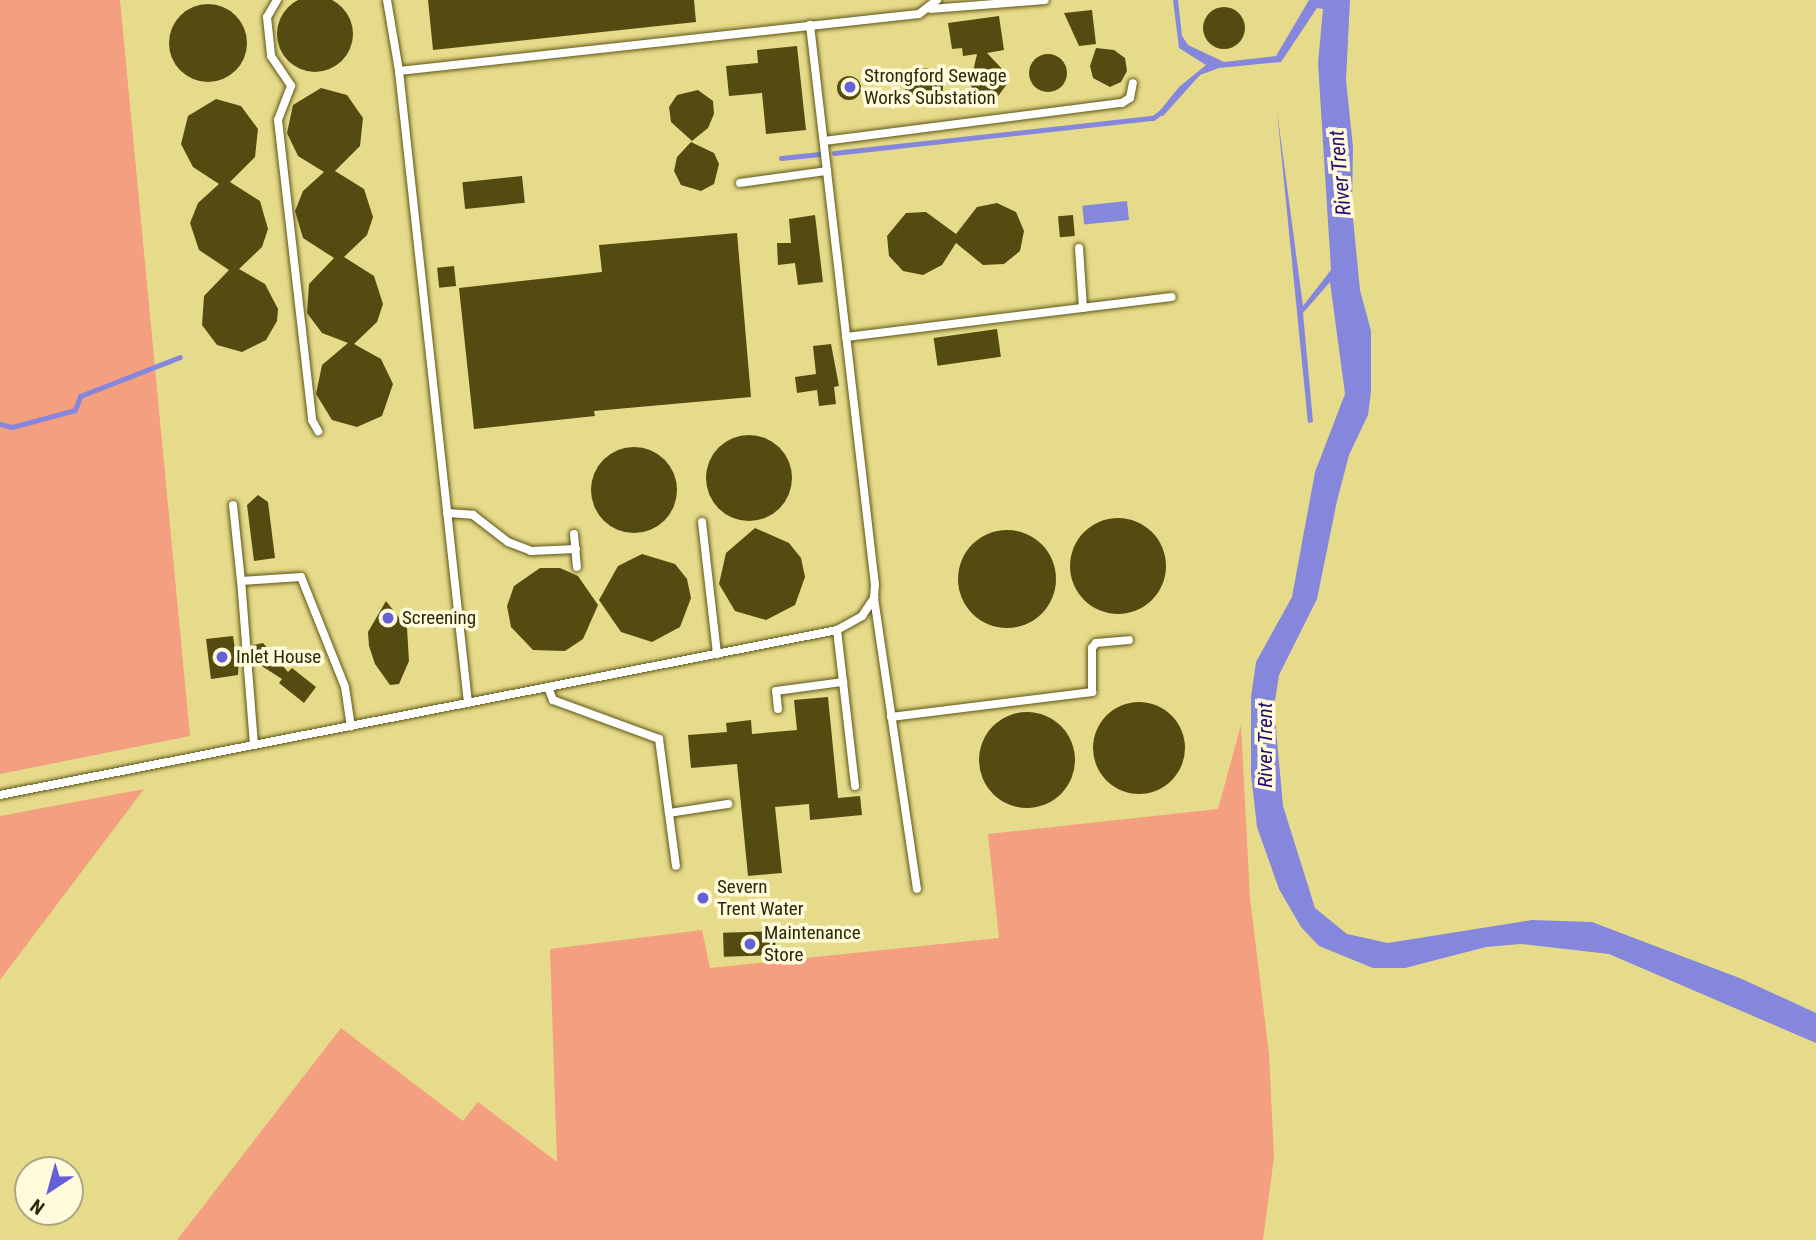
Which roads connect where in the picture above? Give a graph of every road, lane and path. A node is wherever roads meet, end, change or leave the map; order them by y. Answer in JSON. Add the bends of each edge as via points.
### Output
{"nodes":[{"id":1,"x":276,"y":0,"type":"edge"},
{"id":2,"x":387,"y":0,"type":"edge"},
{"id":3,"x":937,"y":0,"type":"edge"},
{"id":4,"x":1045,"y":0,"type":"edge"},
{"id":5,"x":931,"y":9,"type":"junction"},
{"id":6,"x":810,"y":25,"type":"junction"},
{"id":7,"x":399,"y":71,"type":"junction"},
{"id":8,"x":1133,"y":83,"type":"dead end"},
{"id":9,"x":824,"y":141,"type":"junction"},
{"id":10,"x":827,"y":171,"type":"junction"},
{"id":11,"x":740,"y":183,"type":"dead end"},
{"id":12,"x":1079,"y":248,"type":"dead end"},
{"id":13,"x":1172,"y":297,"type":"dead end"},
{"id":14,"x":1083,"y":308,"type":"junction"},
{"id":15,"x":846,"y":337,"type":"junction"},
{"id":16,"x":318,"y":431,"type":"dead end"},
{"id":17,"x":233,"y":505,"type":"dead end"},
{"id":18,"x":447,"y":513,"type":"junction"},
{"id":19,"x":702,"y":522,"type":"dead end"},
{"id":20,"x":574,"y":534,"type":"dead end"},
{"id":21,"x":576,"y":549,"type":"junction"},
{"id":22,"x":577,"y":567,"type":"dead end"},
{"id":23,"x":241,"y":581,"type":"junction"},
{"id":24,"x":874,"y":598,"type":"junction"},
{"id":25,"x":837,"y":630,"type":"junction"},
{"id":26,"x":1129,"y":640,"type":"dead end"},
{"id":27,"x":717,"y":654,"type":"junction"},
{"id":28,"x":842,"y":682,"type":"junction"},
{"id":29,"x":548,"y":687,"type":"junction"},
{"id":30,"x":468,"y":703,"type":"junction"},
{"id":31,"x":778,"y":709,"type":"dead end"},
{"id":32,"x":891,"y":717,"type":"junction"},
{"id":33,"x":351,"y":727,"type":"junction"},
{"id":34,"x":254,"y":745,"type":"junction"},
{"id":35,"x":855,"y":786,"type":"dead end"},
{"id":36,"x":0,"y":794,"type":"edge"},
{"id":37,"x":728,"y":804,"type":"dead end"},
{"id":38,"x":669,"y":813,"type":"junction"},
{"id":39,"x":676,"y":866,"type":"dead end"},
{"id":40,"x":917,"y":889,"type":"dead end"}],
"edges":[{"from":1,"to":16,"type":"lane","via":[[267,17],[271,56],[291,86],[278,120],[312,420]]},
{"from":2,"to":7,"type":"lane"},
{"from":3,"to":5,"type":"lane"},
{"from":4,"to":5,"type":"lane"},
{"from":5,"to":6,"type":"lane"},
{"from":6,"to":7,"type":"lane"},
{"from":6,"to":9,"type":"lane"},
{"from":7,"to":18,"type":"lane"},
{"from":8,"to":9,"type":"lane","via":[[1130,99],[1122,103]]},
{"from":9,"to":10,"type":"lane"},
{"from":10,"to":11,"type":"lane"},
{"from":10,"to":15,"type":"lane"},
{"from":12,"to":14,"type":"lane"},
{"from":13,"to":14,"type":"lane"},
{"from":14,"to":15,"type":"lane"},
{"from":15,"to":24,"type":"lane"},
{"from":17,"to":23,"type":"lane"},
{"from":18,"to":21,"type":"lane","via":[[473,515],[508,542],[531,551]]},
{"from":18,"to":30,"type":"lane"},
{"from":19,"to":27,"type":"lane"},
{"from":20,"to":21,"type":"lane"},
{"from":21,"to":22,"type":"lane"},
{"from":23,"to":33,"type":"lane","via":[[300,577],[345,687]]},
{"from":23,"to":34,"type":"lane"},
{"from":24,"to":25,"type":"lane","via":[[862,616]]},
{"from":24,"to":32,"type":"lane"},
{"from":25,"to":27,"type":"lane"},
{"from":25,"to":28,"type":"lane"},
{"from":26,"to":32,"type":"lane","via":[[1096,643],[1092,692]]},
{"from":27,"to":29,"type":"lane"},
{"from":28,"to":31,"type":"lane","via":[[776,691]]},
{"from":28,"to":35,"type":"lane"},
{"from":29,"to":30,"type":"lane"},
{"from":29,"to":38,"type":"lane","via":[[553,699],[659,739]]},
{"from":30,"to":33,"type":"lane"},
{"from":32,"to":40,"type":"lane"},
{"from":33,"to":34,"type":"lane"},
{"from":34,"to":36,"type":"lane"},
{"from":37,"to":38,"type":"lane"},
{"from":38,"to":39,"type":"lane"}]}
